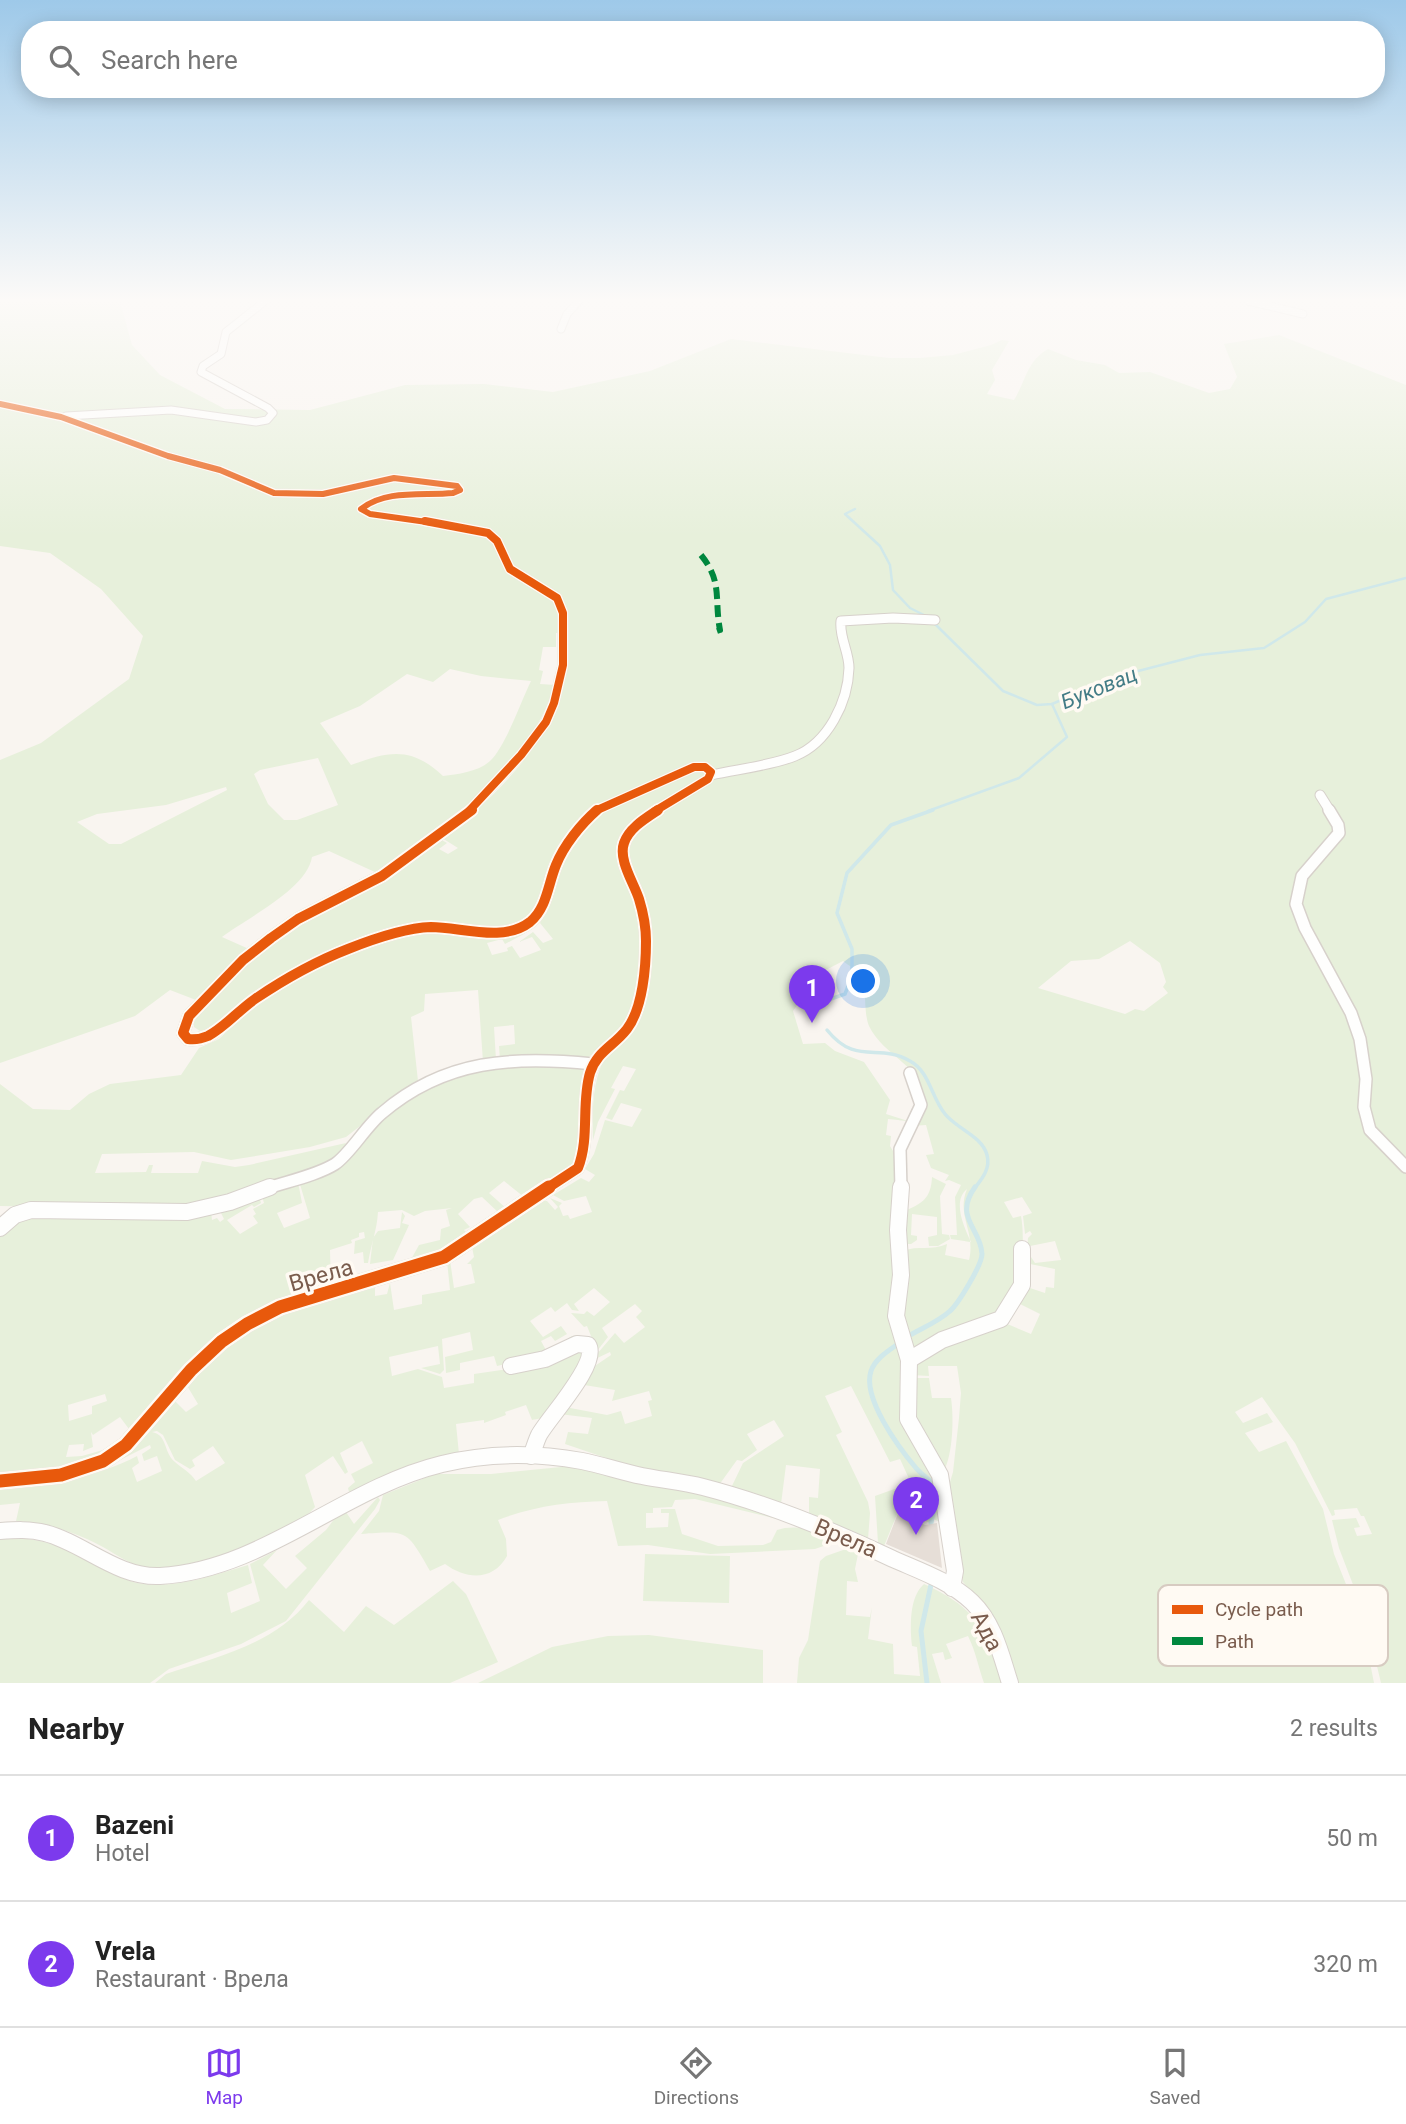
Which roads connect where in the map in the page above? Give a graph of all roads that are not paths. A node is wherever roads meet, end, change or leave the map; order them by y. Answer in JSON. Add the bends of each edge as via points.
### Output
{"nodes":[{"id":1,"x":212,"y":380,"type":"edge"},
{"id":2,"x":0,"y":404,"type":"edge"},
{"id":3,"x":61,"y":417,"type":"junction"},
{"id":4,"x":931,"y":620,"type":"dead end"},
{"id":5,"x":711,"y":775,"type":"junction"},
{"id":6,"x":1320,"y":795,"type":"dead end"},
{"id":7,"x":593,"y":1064,"type":"junction"},
{"id":8,"x":910,"y":1073,"type":"dead end"},
{"id":9,"x":1406,"y":1167,"type":"edge"},
{"id":10,"x":0,"y":1228,"type":"edge"},
{"id":11,"x":1021,"y":1249,"type":"dead end"},
{"id":12,"x":905,"y":1347,"type":"junction"},
{"id":13,"x":511,"y":1366,"type":"dead end"},
{"id":14,"x":531,"y":1456,"type":"junction"},
{"id":15,"x":0,"y":1481,"type":"edge"},
{"id":16,"x":0,"y":1531,"type":"edge"},
{"id":17,"x":948,"y":1585,"type":"junction"},
{"id":18,"x":1010,"y":1683,"type":"edge"}],
"edges":[{"from":1,"to":3,"type":"street","via":[[273,413],[256,422],[171,410]]},
{"from":2,"to":3,"type":"street"},
{"from":3,"to":5,"type":"street","via":[[220,470],[274,493],[331,493],[394,478],[457,486],[460,491],[453,493],[389,498],[361,509],[488,533],[497,541],[510,569],[551,593],[563,608],[563,665],[554,703],[546,722],[514,764],[456,823],[382,876],[298,919],[243,960],[189,1016],[183,1033],[188,1039],[210,1035],[272,988],[347,949],[429,926],[496,932],[517,929],[531,921],[545,901],[556,863],[596,810],[694,767],[709,769]]},
{"from":4,"to":5,"type":"street","via":[[841,621],[849,667],[845,692],[823,736],[795,755]]},
{"from":5,"to":7,"type":"street","via":[[648,818],[624,842],[646,943],[638,1003],[628,1029]]},
{"from":6,"to":9,"type":"street","via":[[1339,833],[1302,876],[1296,904],[1360,1039],[1370,1130]]},
{"from":7,"to":10,"type":"street","via":[[490,1064],[442,1073],[407,1092],[359,1135],[335,1164],[211,1209],[165,1214],[31,1210],[15,1215]]},
{"from":7,"to":15,"type":"street","name":"Врела","via":[[584,1155],[567,1178],[444,1257],[289,1304],[247,1324],[191,1370],[126,1445],[103,1461],[61,1475]]},
{"from":8,"to":12,"type":"street","via":[[921,1105],[900,1156],[901,1275],[896,1316]]},
{"from":11,"to":12,"type":"street","via":[[1022,1285],[1001,1319]]},
{"from":12,"to":17,"type":"street","via":[[906,1410],[911,1429],[940,1475],[955,1571]]},
{"from":13,"to":14,"type":"street","via":[[545,1359],[577,1344],[591,1349],[575,1385],[539,1436]]},
{"from":14,"to":16,"type":"street","name":"Врела","via":[[458,1461],[425,1469],[361,1496],[260,1549],[171,1574],[141,1575],[63,1538],[34,1530]]},
{"from":14,"to":17,"type":"street","name":"Врела","via":[[585,1462],[758,1503],[862,1544]]},
{"from":17,"to":18,"type":"street","name":"Ада","via":[[986,1621]]}]}
